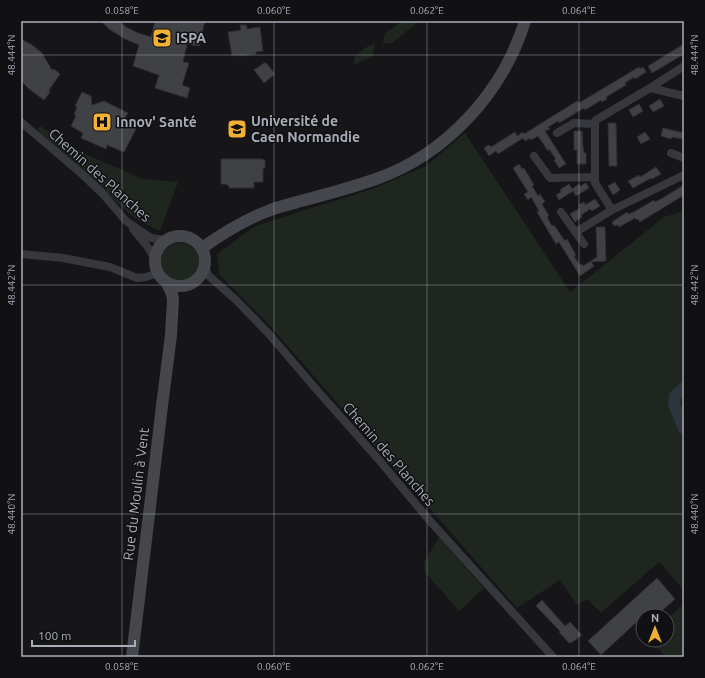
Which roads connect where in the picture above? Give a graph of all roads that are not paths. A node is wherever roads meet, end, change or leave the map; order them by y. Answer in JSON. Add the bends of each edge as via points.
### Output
{"nodes":[{"id":1,"x":525,"y":21,"type":"edge"},
{"id":2,"x":684,"y":66,"type":"edge"},
{"id":3,"x":650,"y":88,"type":"junction"},
{"id":4,"x":684,"y":96,"type":"edge"},
{"id":5,"x":21,"y":122,"type":"edge"},
{"id":6,"x":595,"y":124,"type":"junction"},
{"id":7,"x":557,"y":133,"type":"dead end"},
{"id":8,"x":671,"y":153,"type":"dead end"},
{"id":9,"x":534,"y":156,"type":"dead end"},
{"id":10,"x":684,"y":158,"type":"edge"},
{"id":11,"x":684,"y":175,"type":"edge"},
{"id":12,"x":595,"y":177,"type":"junction"},
{"id":13,"x":612,"y":210,"type":"junction"},
{"id":14,"x":561,"y":212,"type":"dead end"},
{"id":15,"x":126,"y":221,"type":"junction"},
{"id":16,"x":576,"y":232,"type":"junction"},
{"id":17,"x":166,"y":240,"type":"junction"},
{"id":18,"x":584,"y":244,"type":"dead end"},
{"id":19,"x":202,"y":248,"type":"junction"},
{"id":20,"x":21,"y":254,"type":"edge"},
{"id":21,"x":155,"y":259,"type":"junction"},
{"id":22,"x":205,"y":268,"type":"junction"},
{"id":23,"x":158,"y":273,"type":"junction"},
{"id":24,"x":168,"y":283,"type":"junction"},
{"id":25,"x":188,"y":285,"type":"junction"},
{"id":26,"x":172,"y":335,"type":"junction"},
{"id":27,"x":132,"y":657,"type":"edge"},
{"id":28,"x":553,"y":657,"type":"edge"}],
"edges":[{"from":1,"to":19,"type":"main road","via":[[511,57],[498,80],[464,123],[442,142],[409,164],[378,178],[269,210],[244,221]]},
{"from":2,"to":3,"type":"street"},
{"from":3,"to":4,"type":"street"},
{"from":3,"to":6,"type":"street","via":[[596,120]]},
{"from":5,"to":15,"type":"street","name":"Chemin des Planches","via":[[97,188]]},
{"from":6,"to":7,"type":"street","via":[[574,123]]},
{"from":6,"to":12,"type":"street"},
{"from":8,"to":10,"type":"street"},
{"from":9,"to":12,"type":"street","via":[[550,178]]},
{"from":11,"to":13,"type":"street"},
{"from":12,"to":13,"type":"street","via":[[595,183]]},
{"from":13,"to":16,"type":"street"},
{"from":14,"to":16,"type":"street"},
{"from":15,"to":17,"type":"street","name":"Chemin des Planches","via":[[151,238]]},
{"from":15,"to":21,"type":"street"},
{"from":16,"to":18,"type":"street"},
{"from":17,"to":19,"type":"main road","via":[[175,236],[186,236]]},
{"from":17,"to":21,"type":"main road","via":[[160,245]]},
{"from":19,"to":22,"type":"main road","via":[[205,254]]},
{"from":20,"to":23,"type":"street","via":[[63,258],[110,267],[137,278]]},
{"from":21,"to":23,"type":"main road"},
{"from":22,"to":25,"type":"main road","via":[[196,281]]},
{"from":22,"to":28,"type":"street","name":"Chemin des Planches","via":[[209,276],[268,334],[430,521]]},
{"from":23,"to":24,"type":"main road"},
{"from":24,"to":25,"type":"main road","via":[[175,286]]},
{"from":24,"to":26,"type":"main road","via":[[173,300]]},
{"from":25,"to":26,"type":"main road","via":[[181,296]]},
{"from":26,"to":27,"type":"main road","name":"Rue du Moulin à Vent"}]}
